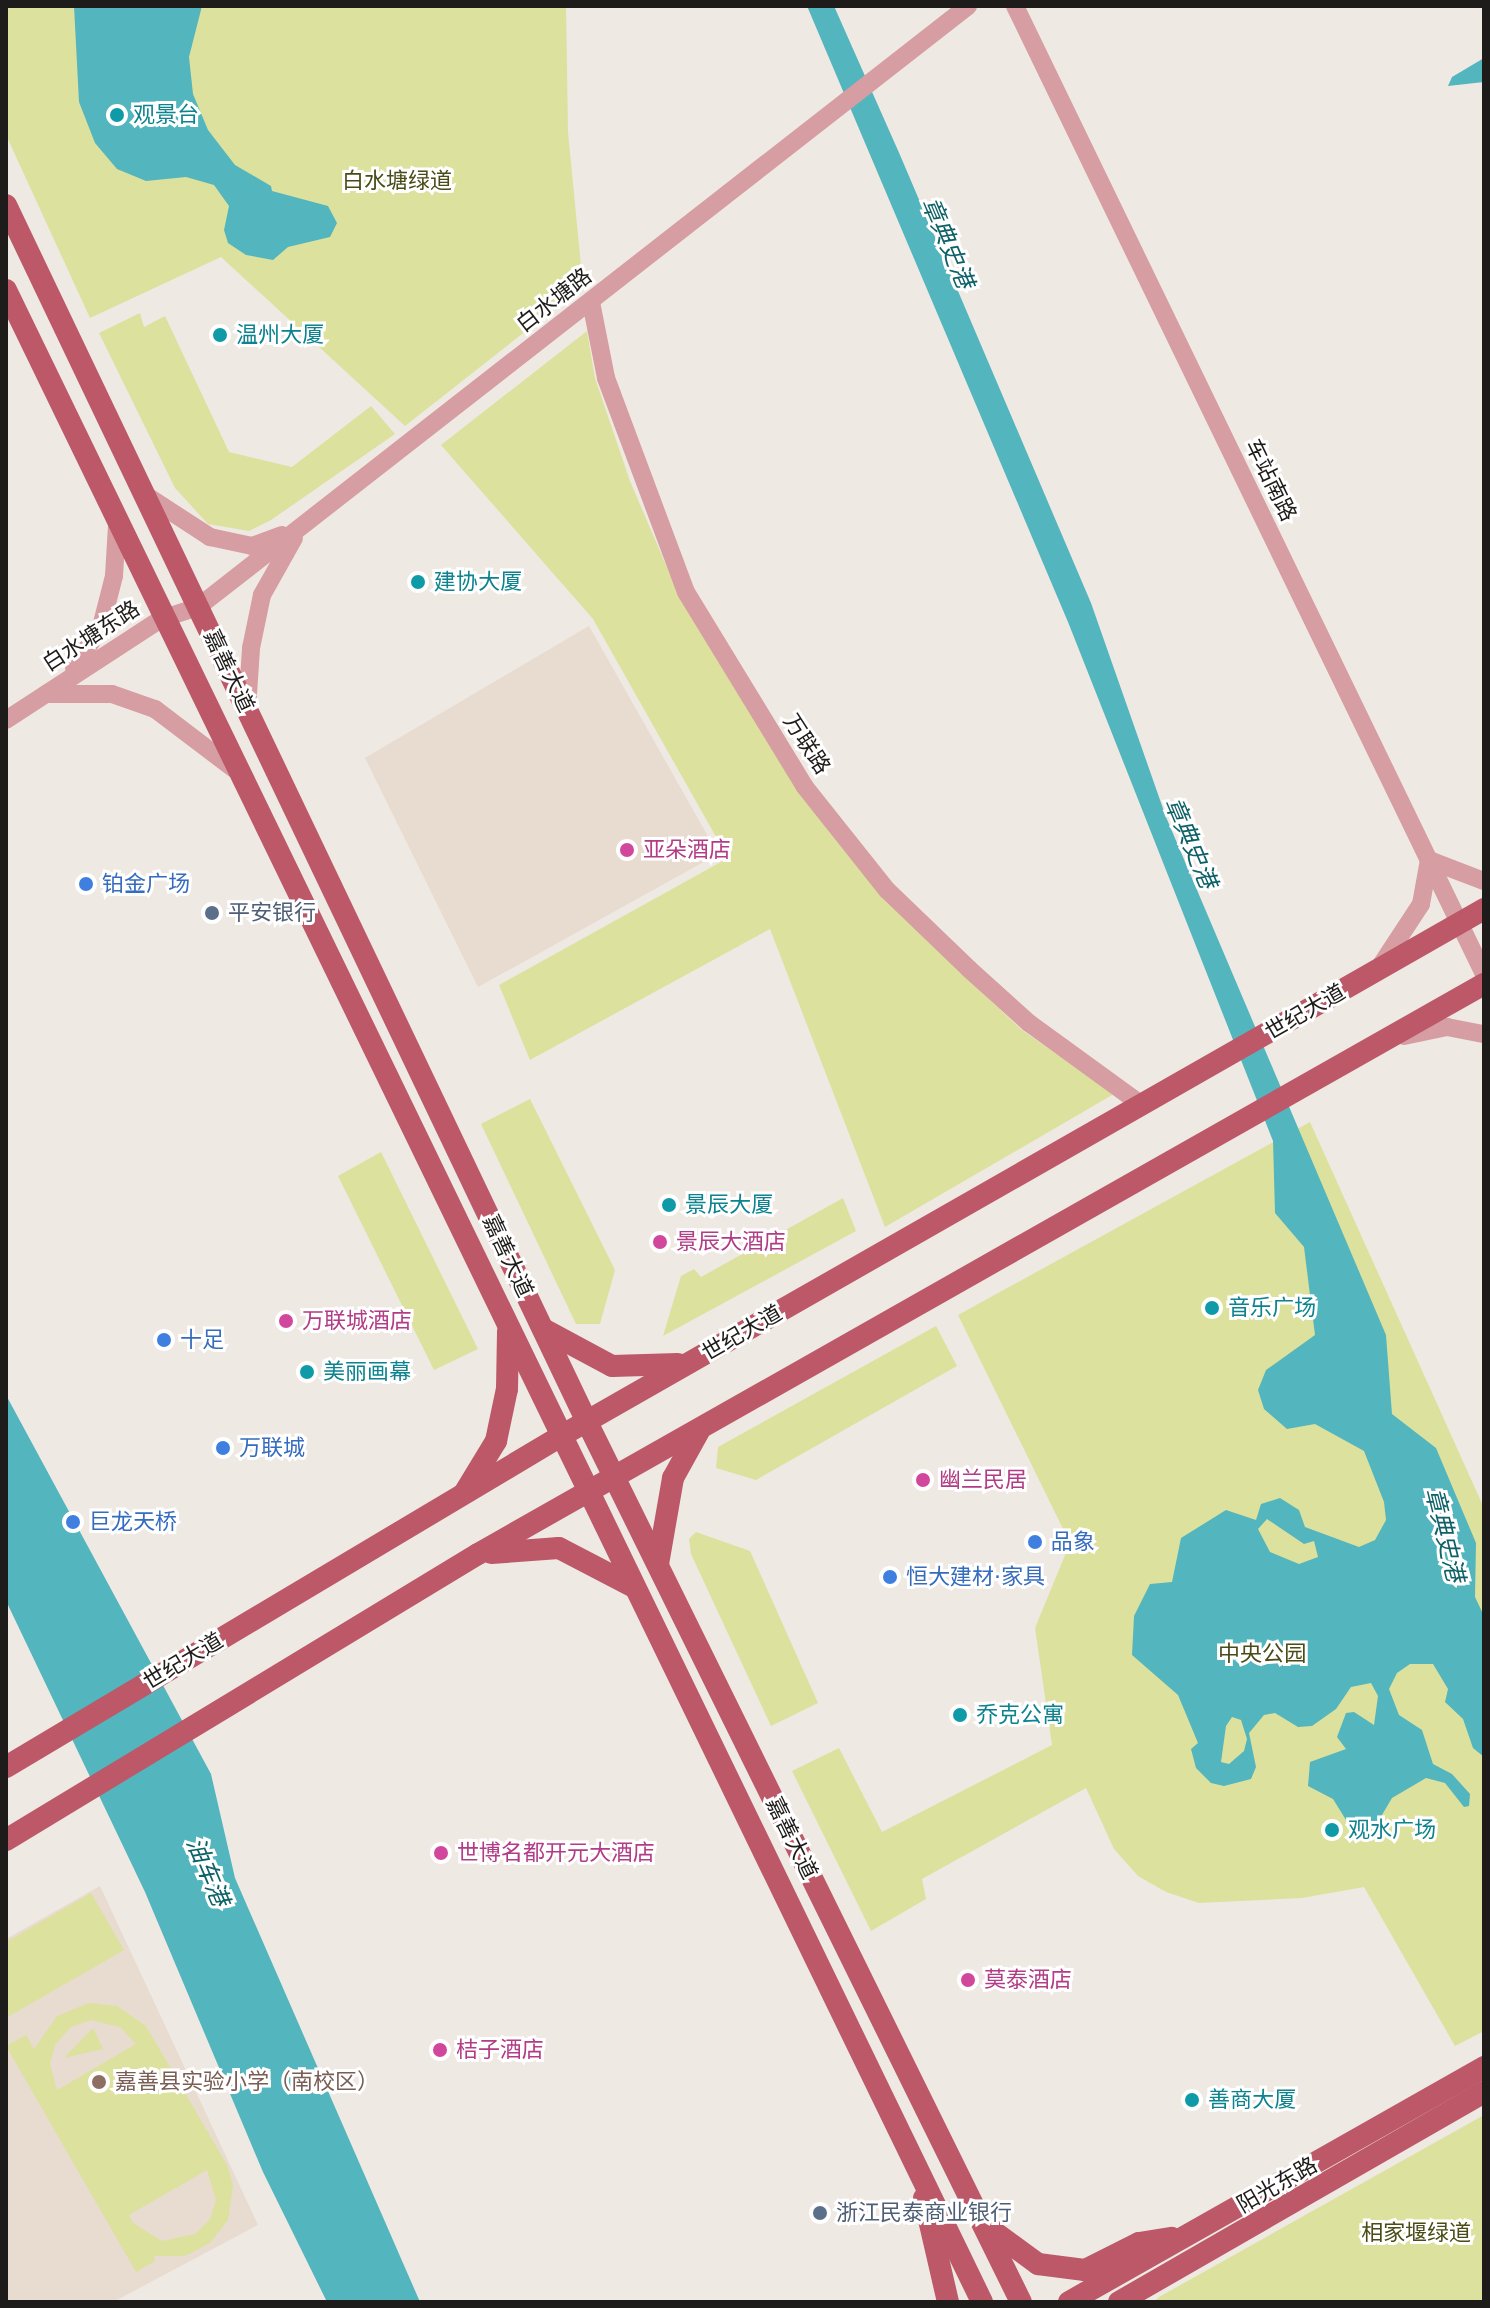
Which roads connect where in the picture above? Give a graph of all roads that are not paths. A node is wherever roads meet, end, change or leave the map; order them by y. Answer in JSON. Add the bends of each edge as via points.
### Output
{"nodes":[{"id":1,"x":968,"y":6,"type":"edge"},
{"id":2,"x":1015,"y":6,"type":"edge"},
{"id":3,"x":6,"y":205,"type":"edge"},
{"id":4,"x":6,"y":290,"type":"edge"},
{"id":5,"x":591,"y":302,"type":"junction"},
{"id":6,"x":144,"y":494,"type":"junction"},
{"id":7,"x":117,"y":526,"type":"junction"},
{"id":8,"x":299,"y":528,"type":"junction"},
{"id":9,"x":198,"y":607,"type":"junction"},
{"id":10,"x":161,"y":619,"type":"junction"},
{"id":11,"x":46,"y":694,"type":"junction"},
{"id":12,"x":247,"y":709,"type":"junction"},
{"id":13,"x":6,"y":720,"type":"edge"},
{"id":14,"x":234,"y":769,"type":"junction"},
{"id":15,"x":1429,"y":860,"type":"junction"},
{"id":16,"x":1484,"y":881,"type":"edge"},
{"id":17,"x":1484,"y":909,"type":"edge"},
{"id":18,"x":1459,"y":923,"type":"junction"},
{"id":19,"x":1377,"y":971,"type":"junction"},
{"id":20,"x":1484,"y":974,"type":"edge"},
{"id":21,"x":1484,"y":984,"type":"edge"},
{"id":22,"x":1484,"y":1034,"type":"edge"},
{"id":23,"x":1364,"y":1051,"type":"junction"},
{"id":24,"x":1142,"y":1105,"type":"junction"},
{"id":25,"x":508,"y":1327,"type":"junction"},
{"id":26,"x":542,"y":1328,"type":"junction"},
{"id":27,"x":691,"y":1363,"type":"junction"},
{"id":28,"x":587,"y":1422,"type":"junction"},
{"id":29,"x":699,"y":1431,"type":"junction"},
{"id":30,"x":561,"y":1436,"type":"junction"},
{"id":31,"x":616,"y":1479,"type":"junction"},
{"id":32,"x":588,"y":1492,"type":"junction"},
{"id":33,"x":463,"y":1494,"type":"junction"},
{"id":34,"x":478,"y":1554,"type":"junction"},
{"id":35,"x":658,"y":1565,"type":"junction"},
{"id":36,"x":634,"y":1587,"type":"junction"},
{"id":37,"x":6,"y":1767,"type":"edge"},
{"id":38,"x":6,"y":1840,"type":"edge"},
{"id":39,"x":1484,"y":2067,"type":"edge"},
{"id":40,"x":1484,"y":2092,"type":"edge"},
{"id":41,"x":921,"y":2177,"type":"junction"},
{"id":42,"x":967,"y":2192,"type":"junction"},
{"id":43,"x":1185,"y":2237,"type":"junction"},
{"id":44,"x":1155,"y":2281,"type":"junction"},
{"id":45,"x":948,"y":2302,"type":"edge"},
{"id":46,"x":982,"y":2302,"type":"edge"},
{"id":47,"x":1021,"y":2302,"type":"edge"},
{"id":48,"x":1069,"y":2302,"type":"edge"},
{"id":49,"x":1119,"y":2302,"type":"edge"},
{"id":50,"x":1134,"y":2302,"type":"edge"}],
"edges":[{"from":1,"to":5,"type":"street","name":"白水塘路"},
{"from":2,"to":15,"type":"street","name":"车站南路"},
{"from":3,"to":6,"type":"main road","name":"嘉善大道"},
{"from":4,"to":7,"type":"main road","name":"嘉善大道"},
{"from":5,"to":8,"type":"street","name":"白水塘路"},
{"from":5,"to":24,"type":"street","name":"万联路","via":[[606,378],[686,592],[805,787],[887,890],[969,969],[1029,1023]]},
{"from":6,"to":8,"type":"street","via":[[210,537],[252,546]]},
{"from":6,"to":9,"type":"main road","name":"嘉善大道"},
{"from":7,"to":10,"type":"main road","name":"嘉善大道"},
{"from":7,"to":11,"type":"street","via":[[114,576],[101,627],[85,658]]},
{"from":8,"to":9,"type":"street","name":"白水塘路"},
{"from":8,"to":12,"type":"street","via":[[262,595]]},
{"from":9,"to":10,"type":"street","name":"白水塘路"},
{"from":9,"to":12,"type":"main road","name":"嘉善大道"},
{"from":10,"to":11,"type":"street","name":"白水塘东路"},
{"from":10,"to":14,"type":"main road","name":"嘉善大道"},
{"from":11,"to":13,"type":"street","name":"白水塘东路"},
{"from":11,"to":14,"type":"street","via":[[112,694],[155,709]]},
{"from":12,"to":26,"type":"main road","name":"嘉善大道"},
{"from":14,"to":25,"type":"main road","name":"嘉善大道"},
{"from":15,"to":16,"type":"street"},
{"from":15,"to":18,"type":"street","name":"车站南路"},
{"from":15,"to":19,"type":"street","via":[[1421,904]]},
{"from":17,"to":18,"type":"main road","name":"世纪大道"},
{"from":18,"to":19,"type":"main road","name":"世纪大道"},
{"from":18,"to":20,"type":"street","name":"车站南路"},
{"from":19,"to":24,"type":"main road","name":"世纪大道"},
{"from":21,"to":23,"type":"main road"},
{"from":22,"to":23,"type":"street","via":[[1447,1027],[1420,1030]]},
{"from":23,"to":29,"type":"main road"},
{"from":24,"to":27,"type":"main road","name":"世纪大道"},
{"from":25,"to":30,"type":"main road","name":"嘉善大道"},
{"from":25,"to":33,"type":"main road","via":[[507,1389],[496,1441]]},
{"from":26,"to":27,"type":"main road","via":[[612,1366],[639,1369]]},
{"from":26,"to":28,"type":"main road","name":"嘉善大道"},
{"from":27,"to":28,"type":"main road","name":"世纪大道"},
{"from":28,"to":30,"type":"main road","name":"世纪大道"},
{"from":28,"to":31,"type":"main road","name":"嘉善大道"},
{"from":29,"to":31,"type":"main road"},
{"from":29,"to":35,"type":"main road","via":[[673,1478]]},
{"from":30,"to":32,"type":"main road","name":"嘉善大道"},
{"from":30,"to":33,"type":"main road","name":"世纪大道"},
{"from":31,"to":32,"type":"main road"},
{"from":31,"to":35,"type":"main road","name":"嘉善大道"},
{"from":32,"to":34,"type":"main road"},
{"from":32,"to":36,"type":"main road","name":"嘉善大道"},
{"from":33,"to":37,"type":"main road","name":"世纪大道"},
{"from":34,"to":36,"type":"main road","via":[[559,1548]]},
{"from":34,"to":38,"type":"main road"},
{"from":35,"to":42,"type":"main road","name":"嘉善大道"},
{"from":36,"to":41,"type":"main road","name":"嘉善大道"},
{"from":39,"to":43,"type":"main road","name":"阳光东路"},
{"from":40,"to":44,"type":"main road","name":"阳光东路"},
{"from":41,"to":45,"type":"main road","via":[[928,2229]]},
{"from":41,"to":46,"type":"main road","name":"嘉善大道"},
{"from":42,"to":43,"type":"main road","via":[[979,2199],[993,2231],[1038,2264],[1085,2270],[1139,2243]]},
{"from":42,"to":47,"type":"main road","name":"嘉善大道"},
{"from":43,"to":48,"type":"main road","name":"阳光东路"},
{"from":44,"to":49,"type":"main road","name":"阳光东路"},
{"from":44,"to":50,"type":"main road"}]}
